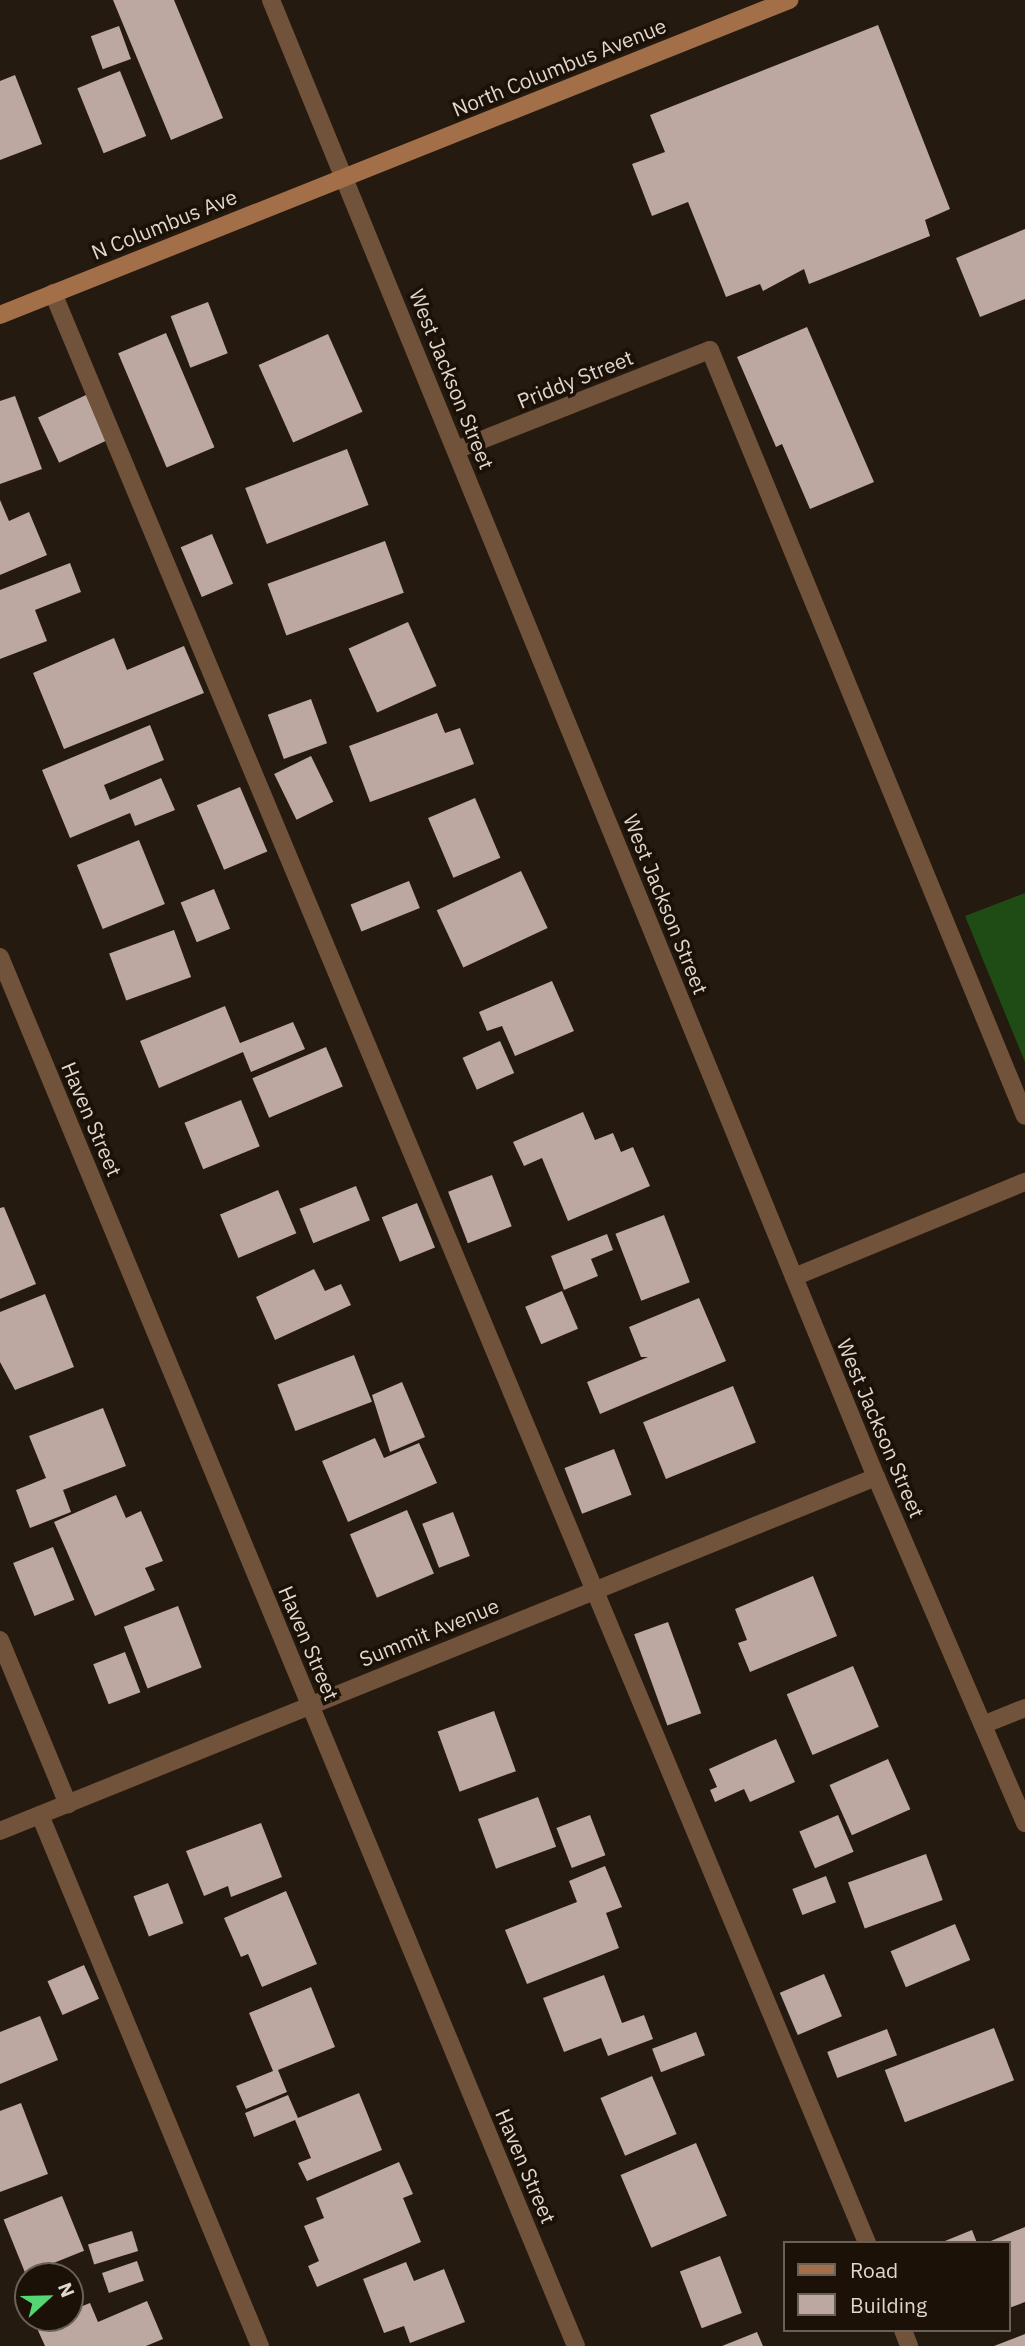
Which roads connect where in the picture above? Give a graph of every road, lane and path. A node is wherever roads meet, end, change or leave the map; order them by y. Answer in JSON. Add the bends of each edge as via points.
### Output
{"nodes":[{"id":1,"x":271,"y":0,"type":"edge"},
{"id":2,"x":789,"y":0,"type":"edge"},
{"id":3,"x":345,"y":175,"type":"junction"},
{"id":4,"x":52,"y":293,"type":"junction"},
{"id":5,"x":0,"y":315,"type":"edge"},
{"id":6,"x":456,"y":450,"type":"junction"},
{"id":7,"x":0,"y":957,"type":"edge"},
{"id":8,"x":1025,"y":1116,"type":"edge"},
{"id":9,"x":1025,"y":1182,"type":"edge"},
{"id":10,"x":794,"y":1277,"type":"junction"},
{"id":11,"x":876,"y":1477,"type":"junction"},
{"id":12,"x":595,"y":1589,"type":"junction"},
{"id":13,"x":0,"y":1640,"type":"edge"},
{"id":14,"x":310,"y":1704,"type":"junction"},
{"id":15,"x":1025,"y":1708,"type":"edge"},
{"id":16,"x":985,"y":1724,"type":"junction"},
{"id":17,"x":68,"y":1804,"type":"junction"},
{"id":18,"x":40,"y":1815,"type":"junction"},
{"id":19,"x":1025,"y":1823,"type":"edge"},
{"id":20,"x":0,"y":1831,"type":"edge"},
{"id":21,"x":866,"y":2241,"type":"edge"},
{"id":22,"x":260,"y":2346,"type":"edge"},
{"id":23,"x":576,"y":2346,"type":"edge"}],
"edges":[{"from":1,"to":3,"type":"street","name":"West Jackson Street"},
{"from":2,"to":3,"type":"main road","name":"North Columbus Avenue"},
{"from":3,"to":4,"type":"main road","name":"N Columbus Ave"},
{"from":3,"to":6,"type":"street","name":"West Jackson Street"},
{"from":4,"to":5,"type":"main road","name":"N Columbus Ave"},
{"from":4,"to":12,"type":"street"},
{"from":6,"to":8,"type":"street","name":"Priddy Street","via":[[710,350]]},
{"from":6,"to":10,"type":"street","name":"West Jackson Street"},
{"from":7,"to":14,"type":"street","name":"Haven Street"},
{"from":9,"to":10,"type":"street"},
{"from":10,"to":11,"type":"street","name":"West Jackson Street"},
{"from":11,"to":12,"type":"street","name":"Summit Avenue"},
{"from":11,"to":16,"type":"street","name":"West Jackson Street"},
{"from":12,"to":14,"type":"street","name":"Summit Avenue"},
{"from":12,"to":21,"type":"street"},
{"from":13,"to":17,"type":"street"},
{"from":14,"to":17,"type":"street","name":"Summit Avenue"},
{"from":14,"to":23,"type":"street","name":"Haven Street"},
{"from":15,"to":16,"type":"street"},
{"from":16,"to":19,"type":"street","name":"West Jackson Street"},
{"from":17,"to":18,"type":"street","name":"Summit Avenue"},
{"from":18,"to":20,"type":"street","name":"Summit Avenue"},
{"from":18,"to":22,"type":"street"}]}
